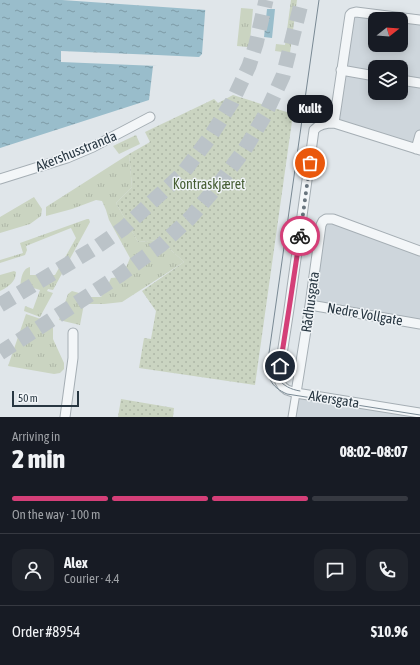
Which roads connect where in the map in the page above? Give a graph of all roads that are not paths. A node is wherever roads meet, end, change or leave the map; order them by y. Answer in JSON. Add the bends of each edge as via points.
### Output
{"nodes":[{"id":1,"x":420,"y":20,"type":"edge"},
{"id":2,"x":341,"y":70,"type":"junction"},
{"id":3,"x":368,"y":75,"type":"edge"},
{"id":4,"x":408,"y":81,"type":"edge"},
{"id":5,"x":420,"y":83,"type":"edge"},
{"id":6,"x":150,"y":117,"type":"dead end"},
{"id":7,"x":334,"y":123,"type":"junction"},
{"id":8,"x":420,"y":135,"type":"edge"},
{"id":9,"x":418,"y":150,"type":"edge"},
{"id":10,"x":0,"y":180,"type":"edge"},
{"id":11,"x":420,"y":251,"type":"edge"},
{"id":12,"x":310,"y":305,"type":"junction"},
{"id":13,"x":420,"y":324,"type":"edge"},
{"id":14,"x":73,"y":333,"type":"dead end"},
{"id":15,"x":296,"y":393,"type":"junction"},
{"id":16,"x":420,"y":413,"type":"edge"},
{"id":17,"x":65,"y":417,"type":"edge"},
{"id":18,"x":292,"y":417,"type":"edge"}],
"edges":[{"from":1,"to":2,"type":"street","via":[[352,13]]},
{"from":2,"to":3,"type":"street"},
{"from":2,"to":7,"type":"street"},
{"from":4,"to":5,"type":"street"},
{"from":6,"to":10,"type":"street","name":"Akershusstranda","via":[[67,158]]},
{"from":7,"to":9,"type":"street"},
{"from":7,"to":15,"type":"street","name":"Rådhusgata","via":[[323,124],[314,130],[280,366],[283,387]]},
{"from":8,"to":9,"type":"street"},
{"from":11,"to":12,"type":"street","name":"Rådhusgata","via":[[333,219],[326,219],[321,225]]},
{"from":12,"to":13,"type":"street","name":"Nedre Vollgate"},
{"from":12,"to":15,"type":"street","name":"Rådhusgata"},
{"from":14,"to":17,"type":"street","via":[[73,358]]},
{"from":15,"to":16,"type":"street","name":"Akersgata"},
{"from":15,"to":18,"type":"street","name":"Rådhusgata"}]}
